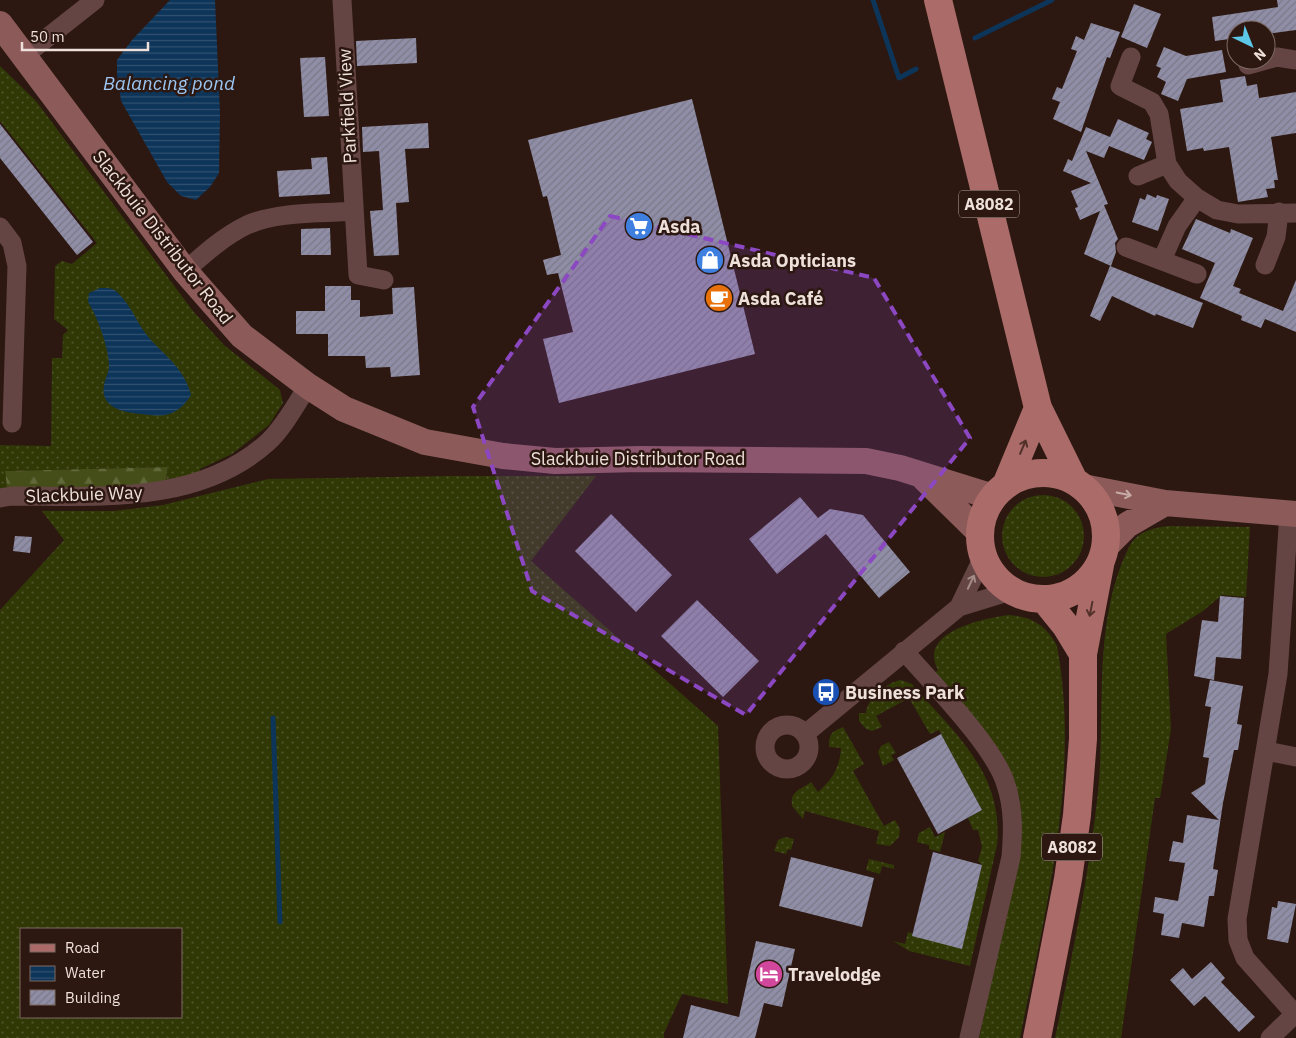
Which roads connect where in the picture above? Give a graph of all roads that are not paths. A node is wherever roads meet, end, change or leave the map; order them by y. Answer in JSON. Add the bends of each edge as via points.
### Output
{"nodes":[{"id":1,"x":95,"y":0,"type":"edge"},
{"id":2,"x":342,"y":0,"type":"edge"},
{"id":3,"x":938,"y":0,"type":"edge"},
{"id":4,"x":0,"y":24,"type":"edge"},
{"id":5,"x":24,"y":56,"type":"junction"},
{"id":6,"x":1131,"y":57,"type":"dead end"},
{"id":7,"x":1276,"y":57,"type":"edge"},
{"id":8,"x":1296,"y":60,"type":"edge"},
{"id":9,"x":1167,"y":164,"type":"junction"},
{"id":10,"x":1138,"y":176,"type":"dead end"},
{"id":11,"x":1197,"y":198,"type":"junction"},
{"id":12,"x":354,"y":211,"type":"junction"},
{"id":13,"x":1288,"y":212,"type":"edge"},
{"id":14,"x":0,"y":227,"type":"edge"},
{"id":15,"x":1126,"y":247,"type":"dead end"},
{"id":16,"x":1162,"y":260,"type":"junction"},
{"id":17,"x":1265,"y":265,"type":"dead end"},
{"id":18,"x":185,"y":271,"type":"junction"},
{"id":19,"x":1197,"y":274,"type":"dead end"},
{"id":20,"x":384,"y":280,"type":"dead end"},
{"id":21,"x":308,"y":386,"type":"junction"},
{"id":22,"x":1038,"y":408,"type":"junction"},
{"id":23,"x":12,"y":424,"type":"dead end"},
{"id":24,"x":920,"y":474,"type":"junction"},
{"id":25,"x":1079,"y":484,"type":"junction"},
{"id":26,"x":999,"y":491,"type":"junction"},
{"id":27,"x":0,"y":498,"type":"edge"},
{"id":28,"x":1165,"y":503,"type":"junction"},
{"id":29,"x":1293,"y":514,"type":"edge"},
{"id":30,"x":981,"y":545,"type":"junction"},
{"id":31,"x":1103,"y":556,"type":"junction"},
{"id":32,"x":1011,"y":591,"type":"junction"},
{"id":33,"x":1045,"y":600,"type":"junction"},
{"id":34,"x":959,"y":607,"type":"junction"},
{"id":35,"x":904,"y":651,"type":"junction"},
{"id":36,"x":1083,"y":654,"type":"junction"},
{"id":37,"x":805,"y":734,"type":"dead end"},
{"id":38,"x":1266,"y":751,"type":"junction"},
{"id":39,"x":1296,"y":757,"type":"edge"},
{"id":40,"x":1296,"y":1014,"type":"edge"},
{"id":41,"x":969,"y":1038,"type":"edge"},
{"id":42,"x":1037,"y":1038,"type":"edge"},
{"id":43,"x":1270,"y":1038,"type":"edge"}],
"edges":[{"from":1,"to":5,"type":"street"},
{"from":2,"to":12,"type":"street","name":"Parkfield View"},
{"from":3,"to":22,"type":"main road","number":"A8082"},
{"from":4,"to":5,"type":"street","name":"Slackbuie Distributor Road"},
{"from":5,"to":18,"type":"street","name":"Slackbuie Distributor Road"},
{"from":6,"to":9,"type":"street","via":[[1120,86],[1152,102],[1159,114]]},
{"from":7,"to":8,"type":"street"},
{"from":9,"to":10,"type":"street"},
{"from":9,"to":11,"type":"street","via":[[1178,181]]},
{"from":11,"to":13,"type":"street","via":[[1217,210],[1238,214]]},
{"from":11,"to":16,"type":"street","via":[[1177,226]]},
{"from":12,"to":18,"type":"street","via":[[273,217],[248,225],[227,236]]},
{"from":12,"to":20,"type":"street","name":"Parkfield View","via":[[358,275]]},
{"from":13,"to":17,"type":"street"},
{"from":14,"to":23,"type":"street","via":[[12,243],[17,266]]},
{"from":15,"to":16,"type":"street"},
{"from":16,"to":19,"type":"street"},
{"from":18,"to":21,"type":"street","name":"Slackbuie Distributor Road","via":[[242,336]]},
{"from":21,"to":24,"type":"street","name":"Slackbuie Distributor Road","via":[[344,410],[425,442],[503,456],[555,461],[866,461]]},
{"from":21,"to":27,"type":"street","name":"Slackbuie Way","via":[[269,441],[248,458],[200,480],[127,496]]},
{"from":22,"to":25,"type":"main road","number":"A8082"},
{"from":26,"to":22,"type":"main road","one_way":true},
{"from":24,"to":26,"type":"street","name":"Slackbuie Distributor Road"},
{"from":24,"to":30,"type":"street"},
{"from":25,"to":26,"type":"main road","via":[[1058,474],[1040,473],[1022,476]]},
{"from":25,"to":28,"type":"street","one_way":true},
{"from":25,"to":31,"type":"main road","number":"A8082","via":[[1098,504],[1106,524]]},
{"from":26,"to":30,"type":"main road","via":[[984,513]]},
{"from":28,"to":29,"type":"street"},
{"from":28,"to":31,"type":"street","via":[[1127,525]]},
{"from":29,"to":38,"type":"street","via":[[1278,674]]},
{"from":30,"to":32,"type":"main road","via":[[989,571]]},
{"from":34,"to":30,"type":"street","one_way":true},
{"from":31,"to":33,"type":"main road","via":[[1090,579],[1078,590]]},
{"from":31,"to":36,"type":"main road","number":"A8082","one_way":true},
{"from":32,"to":33,"type":"main road","via":[[1027,598]]},
{"from":32,"to":34,"type":"street"},
{"from":33,"to":36,"type":"main road"},
{"from":34,"to":35,"type":"street"},
{"from":35,"to":37,"type":"street"},
{"from":35,"to":41,"type":"street","via":[[995,761],[1006,783],[1012,808],[1011,857]]},
{"from":36,"to":42,"type":"main road","number":"A8082","via":[[1083,739],[1077,815]]},
{"from":38,"to":39,"type":"street"},
{"from":38,"to":40,"type":"street","via":[[1237,918],[1238,940],[1245,958]]},
{"from":40,"to":43,"type":"street"}]}
